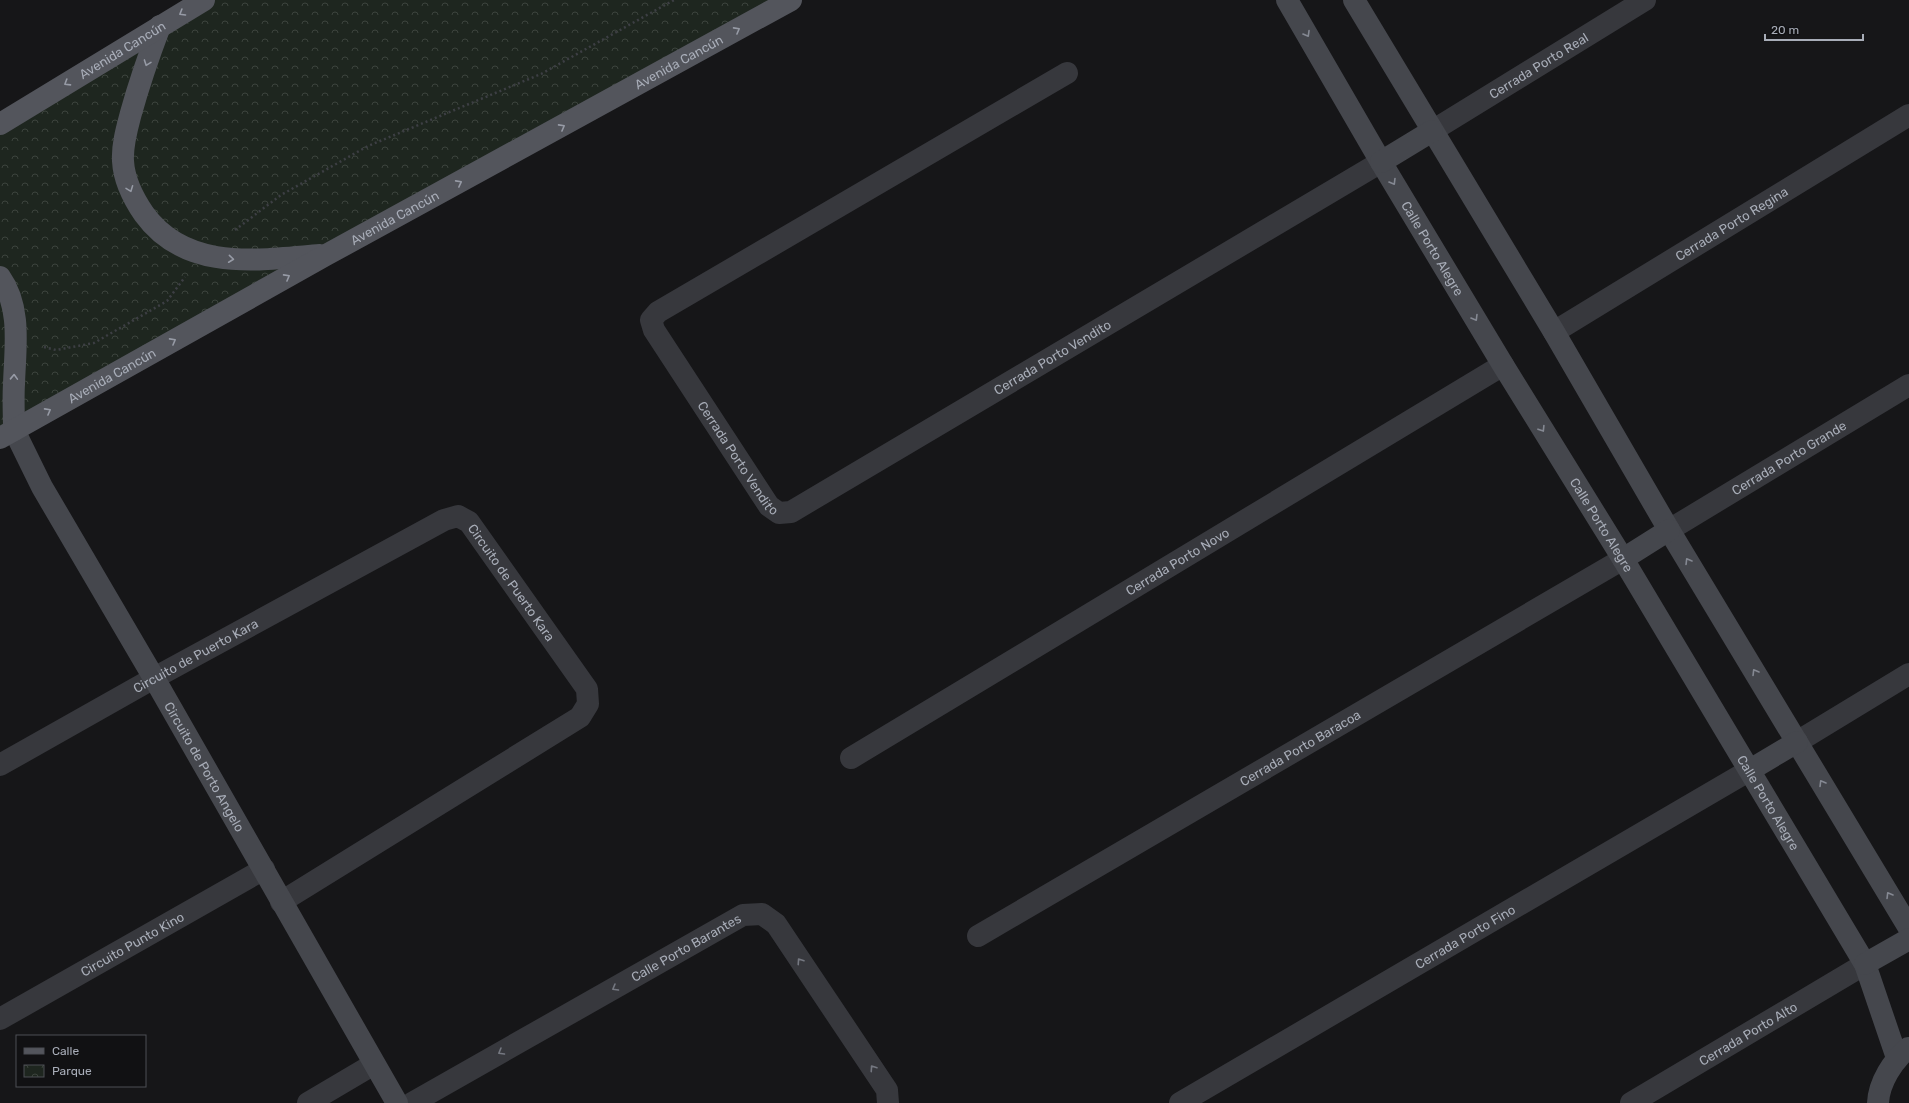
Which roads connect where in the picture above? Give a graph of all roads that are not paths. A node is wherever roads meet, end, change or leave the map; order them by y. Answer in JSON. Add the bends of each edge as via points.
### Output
{"nodes":[{"id":1,"x":204,"y":0,"type":"edge"},
{"id":2,"x":791,"y":0,"type":"edge"},
{"id":3,"x":1287,"y":0,"type":"edge"},
{"id":4,"x":1354,"y":0,"type":"edge"},
{"id":5,"x":1645,"y":0,"type":"edge"},
{"id":6,"x":160,"y":26,"type":"junction"},
{"id":7,"x":1067,"y":73,"type":"dead end"},
{"id":8,"x":1909,"y":115,"type":"edge"},
{"id":9,"x":0,"y":124,"type":"edge"},
{"id":10,"x":1432,"y":131,"type":"junction"},
{"id":11,"x":1381,"y":162,"type":"junction"},
{"id":12,"x":326,"y":255,"type":"junction"},
{"id":13,"x":0,"y":277,"type":"edge"},
{"id":14,"x":1554,"y":332,"type":"junction"},
{"id":15,"x":1504,"y":366,"type":"junction"},
{"id":16,"x":1909,"y":385,"type":"edge"},
{"id":17,"x":7,"y":434,"type":"edge"},
{"id":18,"x":1669,"y":530,"type":"junction"},
{"id":19,"x":1623,"y":559,"type":"junction"},
{"id":20,"x":1909,"y":674,"type":"edge"},
{"id":21,"x":154,"y":678,"type":"junction"},
{"id":22,"x":1797,"y":742,"type":"junction"},
{"id":23,"x":851,"y":758,"type":"dead end"},
{"id":24,"x":0,"y":765,"type":"edge"},
{"id":25,"x":1750,"y":770,"type":"junction"},
{"id":26,"x":264,"y":869,"type":"junction"},
{"id":27,"x":281,"y":902,"type":"junction"},
{"id":28,"x":1909,"y":928,"type":"edge"},
{"id":29,"x":978,"y":936,"type":"dead end"},
{"id":30,"x":1909,"y":939,"type":"edge"},
{"id":31,"x":1865,"y":964,"type":"junction"},
{"id":32,"x":0,"y":1019,"type":"edge"},
{"id":33,"x":1903,"y":1053,"type":"edge"},
{"id":34,"x":374,"y":1064,"type":"junction"},
{"id":35,"x":1876,"y":1101,"type":"edge"},
{"id":36,"x":308,"y":1103,"type":"edge"},
{"id":37,"x":397,"y":1103,"type":"edge"},
{"id":38,"x":412,"y":1103,"type":"edge"},
{"id":39,"x":888,"y":1103,"type":"edge"},
{"id":40,"x":1180,"y":1103,"type":"edge"},
{"id":41,"x":1631,"y":1103,"type":"edge"}],
"edges":[{"from":1,"to":6,"type":"main road","name":"Avenida Cancún","one_way":true},
{"from":12,"to":2,"type":"main road","name":"Avenida Cancún","one_way":true},
{"from":3,"to":11,"type":"street","name":"Calle Porto Alegre","one_way":true},
{"from":4,"to":10,"type":"street"},
{"from":5,"to":10,"type":"street","name":"Cerrada Porto Real"},
{"from":6,"to":9,"type":"main road","name":"Avenida Cancún","one_way":true},
{"from":6,"to":12,"type":"main road","one_way":true,"via":[[140,82],[124,143],[123,160],[125,176],[135,200],[153,226],[183,247],[231,260]]},
{"from":7,"to":11,"type":"street","name":"Cerrada Porto Vendito","via":[[658,312],[651,320],[654,330],[770,506],[779,513],[790,512]]},
{"from":8,"to":14,"type":"street","name":"Cerrada Porto Regina"},
{"from":10,"to":11,"type":"street"},
{"from":10,"to":14,"type":"street"},
{"from":11,"to":15,"type":"street","name":"Calle Porto Alegre","one_way":true},
{"from":17,"to":12,"type":"main road","name":"Avenida Cancún","one_way":true},
{"from":17,"to":13,"type":"main road","one_way":true,"via":[[16,323],[12,304]]},
{"from":14,"to":18,"type":"street"},
{"from":15,"to":19,"type":"street","name":"Calle Porto Alegre","one_way":true},
{"from":15,"to":23,"type":"street","name":"Cerrada Porto Novo"},
{"from":16,"to":18,"type":"street","name":"Cerrada Porto Grande"},
{"from":17,"to":21,"type":"street","name":"Circuito de Porto Angelo","via":[[42,487]]},
{"from":18,"to":19,"type":"street"},
{"from":22,"to":18,"type":"street","one_way":true},
{"from":19,"to":25,"type":"street","name":"Calle Porto Alegre"},
{"from":19,"to":29,"type":"street","name":"Cerrada Porto Baracoa"},
{"from":20,"to":22,"type":"street"},
{"from":21,"to":24,"type":"street","name":"Circuito de Puerto Kara"},
{"from":21,"to":26,"type":"street","name":"Circuito de Porto Angelo"},
{"from":21,"to":27,"type":"street","name":"Circuito de Puerto Kara","via":[[444,520],[458,516],[469,522],[587,689],[588,704],[580,717]]},
{"from":22,"to":25,"type":"street"},
{"from":28,"to":22,"type":"street","one_way":true},
{"from":25,"to":31,"type":"street","name":"Calle Porto Alegre"},
{"from":25,"to":40,"type":"street","name":"Cerrada Porto Fino"},
{"from":26,"to":27,"type":"street","name":"Circuito de Porto Angelo"},
{"from":26,"to":32,"type":"street","name":"Circuito Punto Kino"},
{"from":27,"to":34,"type":"street","name":"Circuito de Porto Angelo"},
{"from":30,"to":31,"type":"street"},
{"from":31,"to":33,"type":"street","name":"Calle Porto Alegre"},
{"from":31,"to":41,"type":"street","name":"Cerrada Porto Alto"},
{"from":33,"to":35,"type":"street","via":[[1888,1073]]},
{"from":34,"to":36,"type":"street"},
{"from":34,"to":37,"type":"street","name":"Circuito de Porto Angelo"},
{"from":39,"to":38,"type":"street","name":"Calle Porto Barantes","one_way":true,"via":[[887,1090],[883,1083],[776,924],[762,914],[743,915]]}]}
